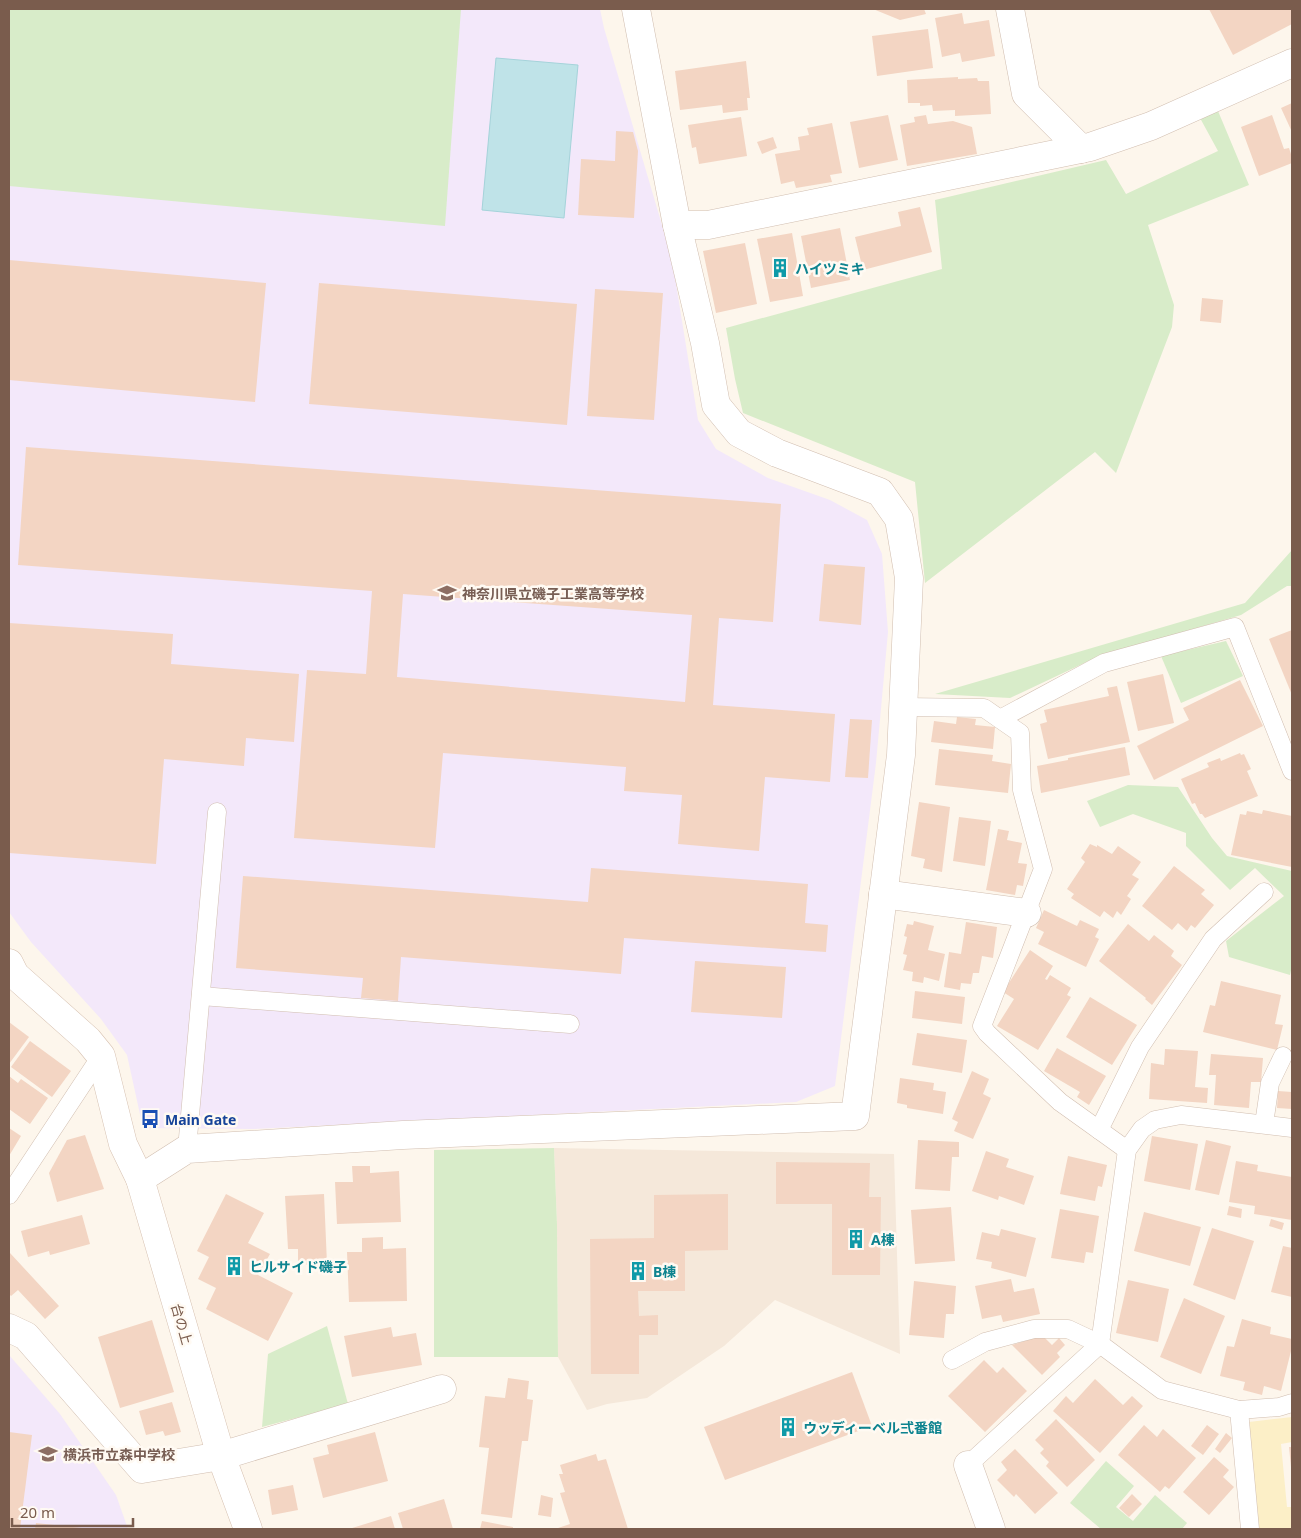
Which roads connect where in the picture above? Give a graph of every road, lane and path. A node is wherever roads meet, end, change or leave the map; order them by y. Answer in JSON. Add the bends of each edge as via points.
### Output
{"nodes":[{"id":1,"x":636,"y":9,"type":"edge"},
{"id":2,"x":1010,"y":9,"type":"edge"},
{"id":3,"x":1292,"y":63,"type":"edge"},
{"id":4,"x":1081,"y":149,"type":"junction"},
{"id":5,"x":677,"y":225,"type":"junction"},
{"id":6,"x":903,"y":707,"type":"junction"},
{"id":7,"x":1000,"y":719,"type":"junction"},
{"id":8,"x":1292,"y":771,"type":"edge"},
{"id":9,"x":217,"y":812,"type":"dead end"},
{"id":10,"x":1264,"y":892,"type":"dead end"},
{"id":11,"x":883,"y":894,"type":"junction"},
{"id":12,"x":1027,"y":913,"type":"junction"},
{"id":13,"x":9,"y":963,"type":"edge"},
{"id":14,"x":201,"y":996,"type":"junction"},
{"id":15,"x":570,"y":1024,"type":"dead end"},
{"id":16,"x":101,"y":1056,"type":"junction"},
{"id":17,"x":1283,"y":1056,"type":"dead end"},
{"id":18,"x":1264,"y":1124,"type":"junction"},
{"id":19,"x":1292,"y":1128,"type":"edge"},
{"id":20,"x":1099,"y":1130,"type":"junction"},
{"id":21,"x":187,"y":1149,"type":"junction"},
{"id":22,"x":1127,"y":1150,"type":"junction"},
{"id":23,"x":140,"y":1179,"type":"junction"},
{"id":24,"x":9,"y":1195,"type":"edge"},
{"id":25,"x":9,"y":1328,"type":"edge"},
{"id":26,"x":1100,"y":1344,"type":"junction"},
{"id":27,"x":952,"y":1360,"type":"dead end"},
{"id":28,"x":442,"y":1389,"type":"dead end"},
{"id":29,"x":1292,"y":1404,"type":"edge"},
{"id":30,"x":1239,"y":1410,"type":"junction"},
{"id":31,"x":221,"y":1456,"type":"junction"},
{"id":32,"x":968,"y":1466,"type":"joint"},
{"id":33,"x":248,"y":1529,"type":"edge"},
{"id":34,"x":991,"y":1529,"type":"edge"},
{"id":35,"x":1250,"y":1529,"type":"edge"}],
"edges":[{"from":1,"to":5,"type":"street"},
{"from":2,"to":4,"type":"street","via":[[1026,94]]},
{"from":3,"to":4,"type":"street","via":[[1151,126]]},
{"from":4,"to":5,"type":"street","via":[[708,225]]},
{"from":5,"to":6,"type":"street","via":[[716,405],[739,433],[777,453],[880,492],[898,519],[909,578]]},
{"from":6,"to":7,"type":"lane","via":[[984,708]]},
{"from":6,"to":11,"type":"street","via":[[901,755]]},
{"from":7,"to":8,"type":"lane","via":[[1104,663],[1235,627]]},
{"from":7,"to":12,"type":"lane","via":[[1020,732],[1022,790],[1043,870]]},
{"from":9,"to":14,"type":"lane"},
{"from":10,"to":20,"type":"lane","via":[[1213,940],[1140,1047]]},
{"from":11,"to":12,"type":"street"},
{"from":11,"to":21,"type":"street","via":[[855,1116],[413,1134]]},
{"from":12,"to":20,"type":"lane","via":[[982,1026],[1060,1102]]},
{"from":13,"to":16,"type":"street","name":"台の上","via":[[15,975],[88,1040]]},
{"from":14,"to":15,"type":"lane"},
{"from":14,"to":21,"type":"lane"},
{"from":16,"to":23,"type":"street","name":"台の上","via":[[123,1144]]},
{"from":16,"to":24,"type":"lane"},
{"from":17,"to":18,"type":"lane","via":[[1270,1083]]},
{"from":18,"to":19,"type":"lane"},
{"from":18,"to":22,"type":"lane","via":[[1180,1115],[1155,1120],[1142,1129]]},
{"from":20,"to":22,"type":"lane"},
{"from":21,"to":23,"type":"street"},
{"from":22,"to":26,"type":"lane"},
{"from":23,"to":31,"type":"street","name":"台の上"},
{"from":25,"to":31,"type":"street","via":[[26,1336],[142,1469]]},
{"from":26,"to":27,"type":"lane","via":[[1068,1330],[1034,1329],[985,1342]]},
{"from":26,"to":30,"type":"lane","via":[[1162,1390]]},
{"from":26,"to":32,"type":"lane"},
{"from":28,"to":31,"type":"street"},
{"from":29,"to":30,"type":"lane"},
{"from":30,"to":35,"type":"lane"},
{"from":31,"to":33,"type":"street","name":"台の上"},
{"from":32,"to":34,"type":"street"}]}
